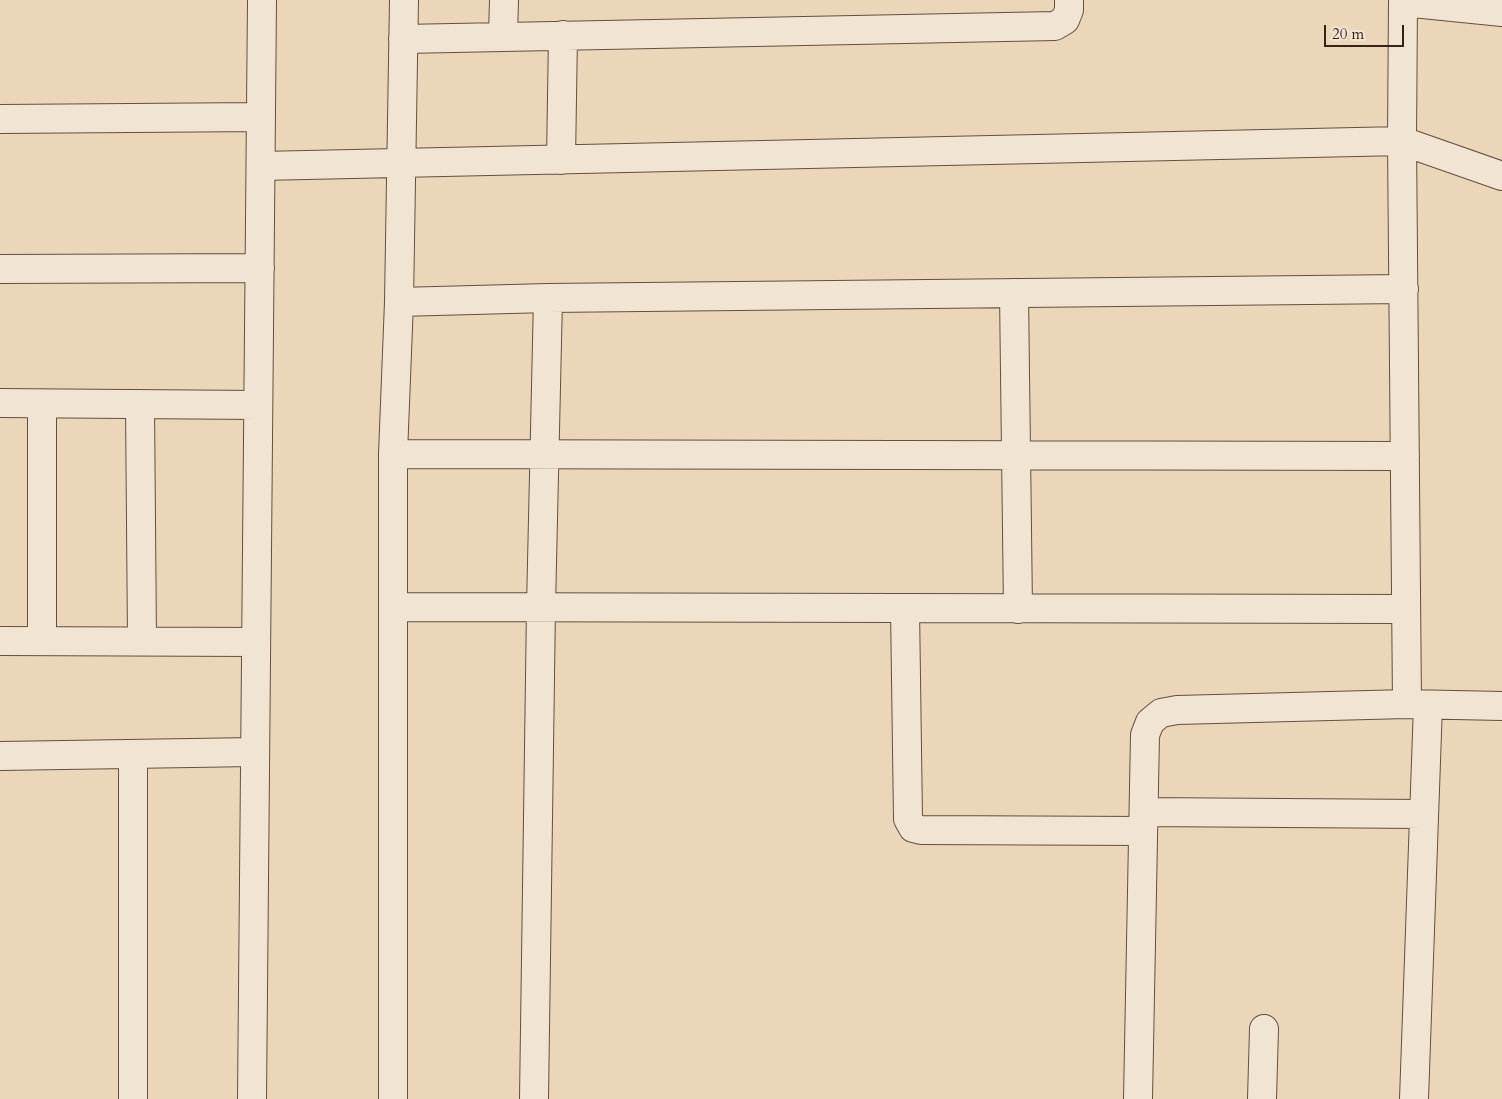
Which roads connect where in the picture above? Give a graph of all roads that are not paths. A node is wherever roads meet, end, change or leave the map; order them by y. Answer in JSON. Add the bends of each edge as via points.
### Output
{"nodes":[{"id":1,"x":262,"y":0,"type":"edge"},
{"id":2,"x":404,"y":0,"type":"edge"},
{"id":3,"x":504,"y":0,"type":"edge"},
{"id":4,"x":1069,"y":0,"type":"edge"},
{"id":5,"x":1403,"y":1,"type":"edge"},
{"id":6,"x":1491,"y":8,"type":"edge"},
{"id":7,"x":563,"y":35,"type":"junction"},
{"id":8,"x":503,"y":36,"type":"junction"},
{"id":9,"x":403,"y":38,"type":"junction"},
{"id":10,"x":261,"y":117,"type":"junction"},
{"id":11,"x":0,"y":119,"type":"edge"},
{"id":12,"x":1402,"y":141,"type":"junction"},
{"id":13,"x":561,"y":160,"type":"junction"},
{"id":14,"x":402,"y":163,"type":"junction"},
{"id":15,"x":261,"y":166,"type":"junction"},
{"id":16,"x":1502,"y":176,"type":"edge"},
{"id":17,"x":260,"y":268,"type":"junction"},
{"id":18,"x":0,"y":269,"type":"edge"},
{"id":19,"x":1404,"y":289,"type":"junction"},
{"id":20,"x":1014,"y":293,"type":"junction"},
{"id":21,"x":548,"y":298,"type":"junction"},
{"id":22,"x":399,"y":302,"type":"junction"},
{"id":23,"x":0,"y":403,"type":"edge"},
{"id":24,"x":42,"y":404,"type":"junction"},
{"id":25,"x":140,"y":404,"type":"junction"},
{"id":26,"x":258,"y":405,"type":"junction"},
{"id":27,"x":393,"y":454,"type":"junction"},
{"id":28,"x":545,"y":454,"type":"junction"},
{"id":29,"x":1015,"y":455,"type":"junction"},
{"id":30,"x":1405,"y":456,"type":"junction"},
{"id":31,"x":393,"y":607,"type":"junction"},
{"id":32,"x":541,"y":607,"type":"junction"},
{"id":33,"x":905,"y":608,"type":"junction"},
{"id":34,"x":1018,"y":608,"type":"junction"},
{"id":35,"x":1406,"y":610,"type":"junction"},
{"id":36,"x":0,"y":641,"type":"edge"},
{"id":37,"x":42,"y":641,"type":"junction"},
{"id":38,"x":142,"y":641,"type":"junction"},
{"id":39,"x":256,"y":642,"type":"junction"},
{"id":40,"x":1417,"y":704,"type":"junction"},
{"id":41,"x":1502,"y":706,"type":"edge"},
{"id":42,"x":255,"y":752,"type":"junction"},
{"id":43,"x":134,"y":754,"type":"junction"},
{"id":44,"x":0,"y":756,"type":"edge"},
{"id":45,"x":1424,"y":814,"type":"junction"},
{"id":46,"x":1144,"y":822,"type":"junction"},
{"id":47,"x":1264,"y":1029,"type":"dead end"},
{"id":48,"x":133,"y":1099,"type":"edge"},
{"id":49,"x":252,"y":1099,"type":"edge"},
{"id":50,"x":393,"y":1099,"type":"edge"},
{"id":51,"x":534,"y":1099,"type":"edge"},
{"id":52,"x":1138,"y":1099,"type":"edge"},
{"id":53,"x":1262,"y":1099,"type":"edge"},
{"id":54,"x":1414,"y":1099,"type":"edge"}],
"edges":[{"from":1,"to":10,"type":"street"},
{"from":2,"to":9,"type":"street"},
{"from":3,"to":8,"type":"street"},
{"from":4,"to":7,"type":"street","via":[[1066,20],[1055,26]]},
{"from":5,"to":6,"type":"street"},
{"from":5,"to":12,"type":"street"},
{"from":7,"to":8,"type":"street"},
{"from":7,"to":13,"type":"street"},
{"from":8,"to":9,"type":"street"},
{"from":9,"to":14,"type":"street"},
{"from":10,"to":11,"type":"street"},
{"from":10,"to":15,"type":"street"},
{"from":12,"to":13,"type":"street"},
{"from":12,"to":16,"type":"street"},
{"from":12,"to":19,"type":"street"},
{"from":13,"to":14,"type":"street"},
{"from":14,"to":15,"type":"street"},
{"from":14,"to":22,"type":"street"},
{"from":15,"to":17,"type":"street"},
{"from":17,"to":18,"type":"street"},
{"from":17,"to":26,"type":"street"},
{"from":19,"to":20,"type":"street"},
{"from":19,"to":30,"type":"street"},
{"from":20,"to":21,"type":"street"},
{"from":20,"to":29,"type":"street"},
{"from":21,"to":22,"type":"street"},
{"from":21,"to":28,"type":"street"},
{"from":22,"to":27,"type":"street"},
{"from":23,"to":24,"type":"street"},
{"from":24,"to":25,"type":"street"},
{"from":24,"to":37,"type":"street"},
{"from":25,"to":26,"type":"street"},
{"from":25,"to":38,"type":"street"},
{"from":26,"to":39,"type":"street"},
{"from":27,"to":28,"type":"street"},
{"from":27,"to":31,"type":"street"},
{"from":28,"to":29,"type":"street"},
{"from":28,"to":32,"type":"street"},
{"from":29,"to":30,"type":"street"},
{"from":29,"to":34,"type":"street"},
{"from":30,"to":35,"type":"street"},
{"from":31,"to":32,"type":"street"},
{"from":31,"to":50,"type":"street"},
{"from":32,"to":33,"type":"street"},
{"from":32,"to":51,"type":"street"},
{"from":33,"to":34,"type":"street"},
{"from":33,"to":46,"type":"street","via":[[908,819],[913,828]]},
{"from":34,"to":35,"type":"street"},
{"from":35,"to":40,"type":"street"},
{"from":36,"to":37,"type":"street"},
{"from":37,"to":38,"type":"street"},
{"from":38,"to":39,"type":"street"},
{"from":39,"to":42,"type":"street"},
{"from":40,"to":41,"type":"street"},
{"from":40,"to":45,"type":"street"},
{"from":40,"to":46,"type":"street","via":[[1161,713],[1150,722],[1145,735]]},
{"from":42,"to":43,"type":"street"},
{"from":42,"to":49,"type":"street"},
{"from":43,"to":44,"type":"street"},
{"from":43,"to":48,"type":"street"},
{"from":45,"to":46,"type":"street"},
{"from":45,"to":54,"type":"street"},
{"from":46,"to":52,"type":"street"},
{"from":47,"to":53,"type":"street"}]}
